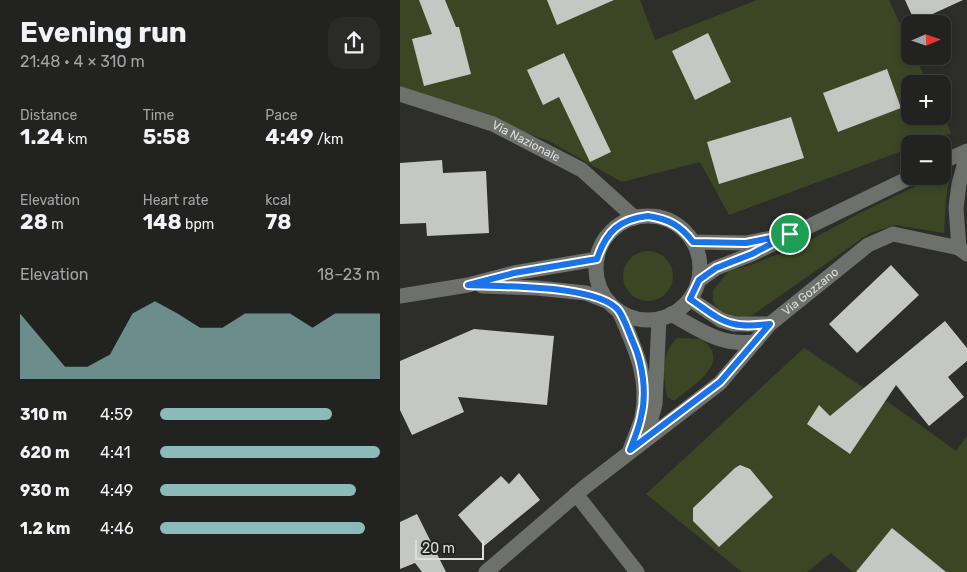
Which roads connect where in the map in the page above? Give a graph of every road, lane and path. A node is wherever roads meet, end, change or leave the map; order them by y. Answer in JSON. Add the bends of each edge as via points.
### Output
{"nodes":[{"id":1,"x":400,"y":94,"type":"edge"},
{"id":2,"x":967,"y":151,"type":"edge"},
{"id":3,"x":967,"y":155,"type":"edge"},
{"id":4,"x":951,"y":158,"type":"edge"},
{"id":5,"x":901,"y":182,"type":"edge"},
{"id":6,"x":635,"y":218,"type":"junction"},
{"id":7,"x":790,"y":234,"type":"junction"},
{"id":8,"x":693,"y":242,"type":"junction"},
{"id":9,"x":963,"y":251,"type":"edge"},
{"id":10,"x":597,"y":259,"type":"junction"},
{"id":11,"x":699,"y":280,"type":"junction"},
{"id":12,"x":468,"y":285,"type":"junction"},
{"id":13,"x":400,"y":296,"type":"edge"},
{"id":14,"x":690,"y":299,"type":"junction"},
{"id":15,"x":614,"y":307,"type":"junction"},
{"id":16,"x":665,"y":317,"type":"junction"},
{"id":17,"x":770,"y":324,"type":"junction"},
{"id":18,"x":754,"y":342,"type":"junction"},
{"id":19,"x":630,"y":450,"type":"junction"},
{"id":20,"x":576,"y":494,"type":"junction"},
{"id":21,"x":486,"y":572,"type":"edge"},
{"id":22,"x":637,"y":572,"type":"edge"}],
"edges":[{"from":1,"to":6,"type":"street","name":"Via Nazionale","via":[[493,124],[582,170]]},
{"from":2,"to":4,"type":"street"},
{"from":3,"to":9,"type":"street","via":[[958,184],[956,208]]},
{"from":5,"to":7,"type":"street"},
{"from":6,"to":8,"type":"street","via":[[655,217],[674,223]]},
{"from":6,"to":10,"type":"street","via":[[621,223],[610,233]]},
{"from":7,"to":8,"type":"street","via":[[746,243]]},
{"from":7,"to":11,"type":"street","via":[[716,268]]},
{"from":8,"to":11,"type":"street","via":[[698,254]]},
{"from":9,"to":17,"type":"street","name":"Via Gozzano","via":[[893,234],[868,245]]},
{"from":10,"to":12,"type":"street","via":[[514,273]]},
{"from":10,"to":15,"type":"street","via":[[596,274],[601,289]]},
{"from":11,"to":14,"type":"street"},
{"from":12,"to":13,"type":"street"},
{"from":12,"to":15,"type":"street","via":[[586,293]]},
{"from":14,"to":16,"type":"street","via":[[682,308]]},
{"from":14,"to":17,"type":"street","via":[[721,320],[734,324]]},
{"from":15,"to":16,"type":"street","via":[[631,317],[645,320]]},
{"from":15,"to":19,"type":"street","via":[[639,356],[643,378],[642,417]]},
{"from":16,"to":18,"type":"street","via":[[730,342]]},
{"from":16,"to":19,"type":"street","via":[[655,404],[649,427]]},
{"from":17,"to":18,"type":"street","name":"Via Gozzano"},
{"from":18,"to":19,"type":"street","name":"Via Gozzano","via":[[720,382]]},
{"from":19,"to":20,"type":"street","name":"Via Gozzano"},
{"from":20,"to":21,"type":"street","name":"Via Gozzano"},
{"from":20,"to":22,"type":"street"}]}
